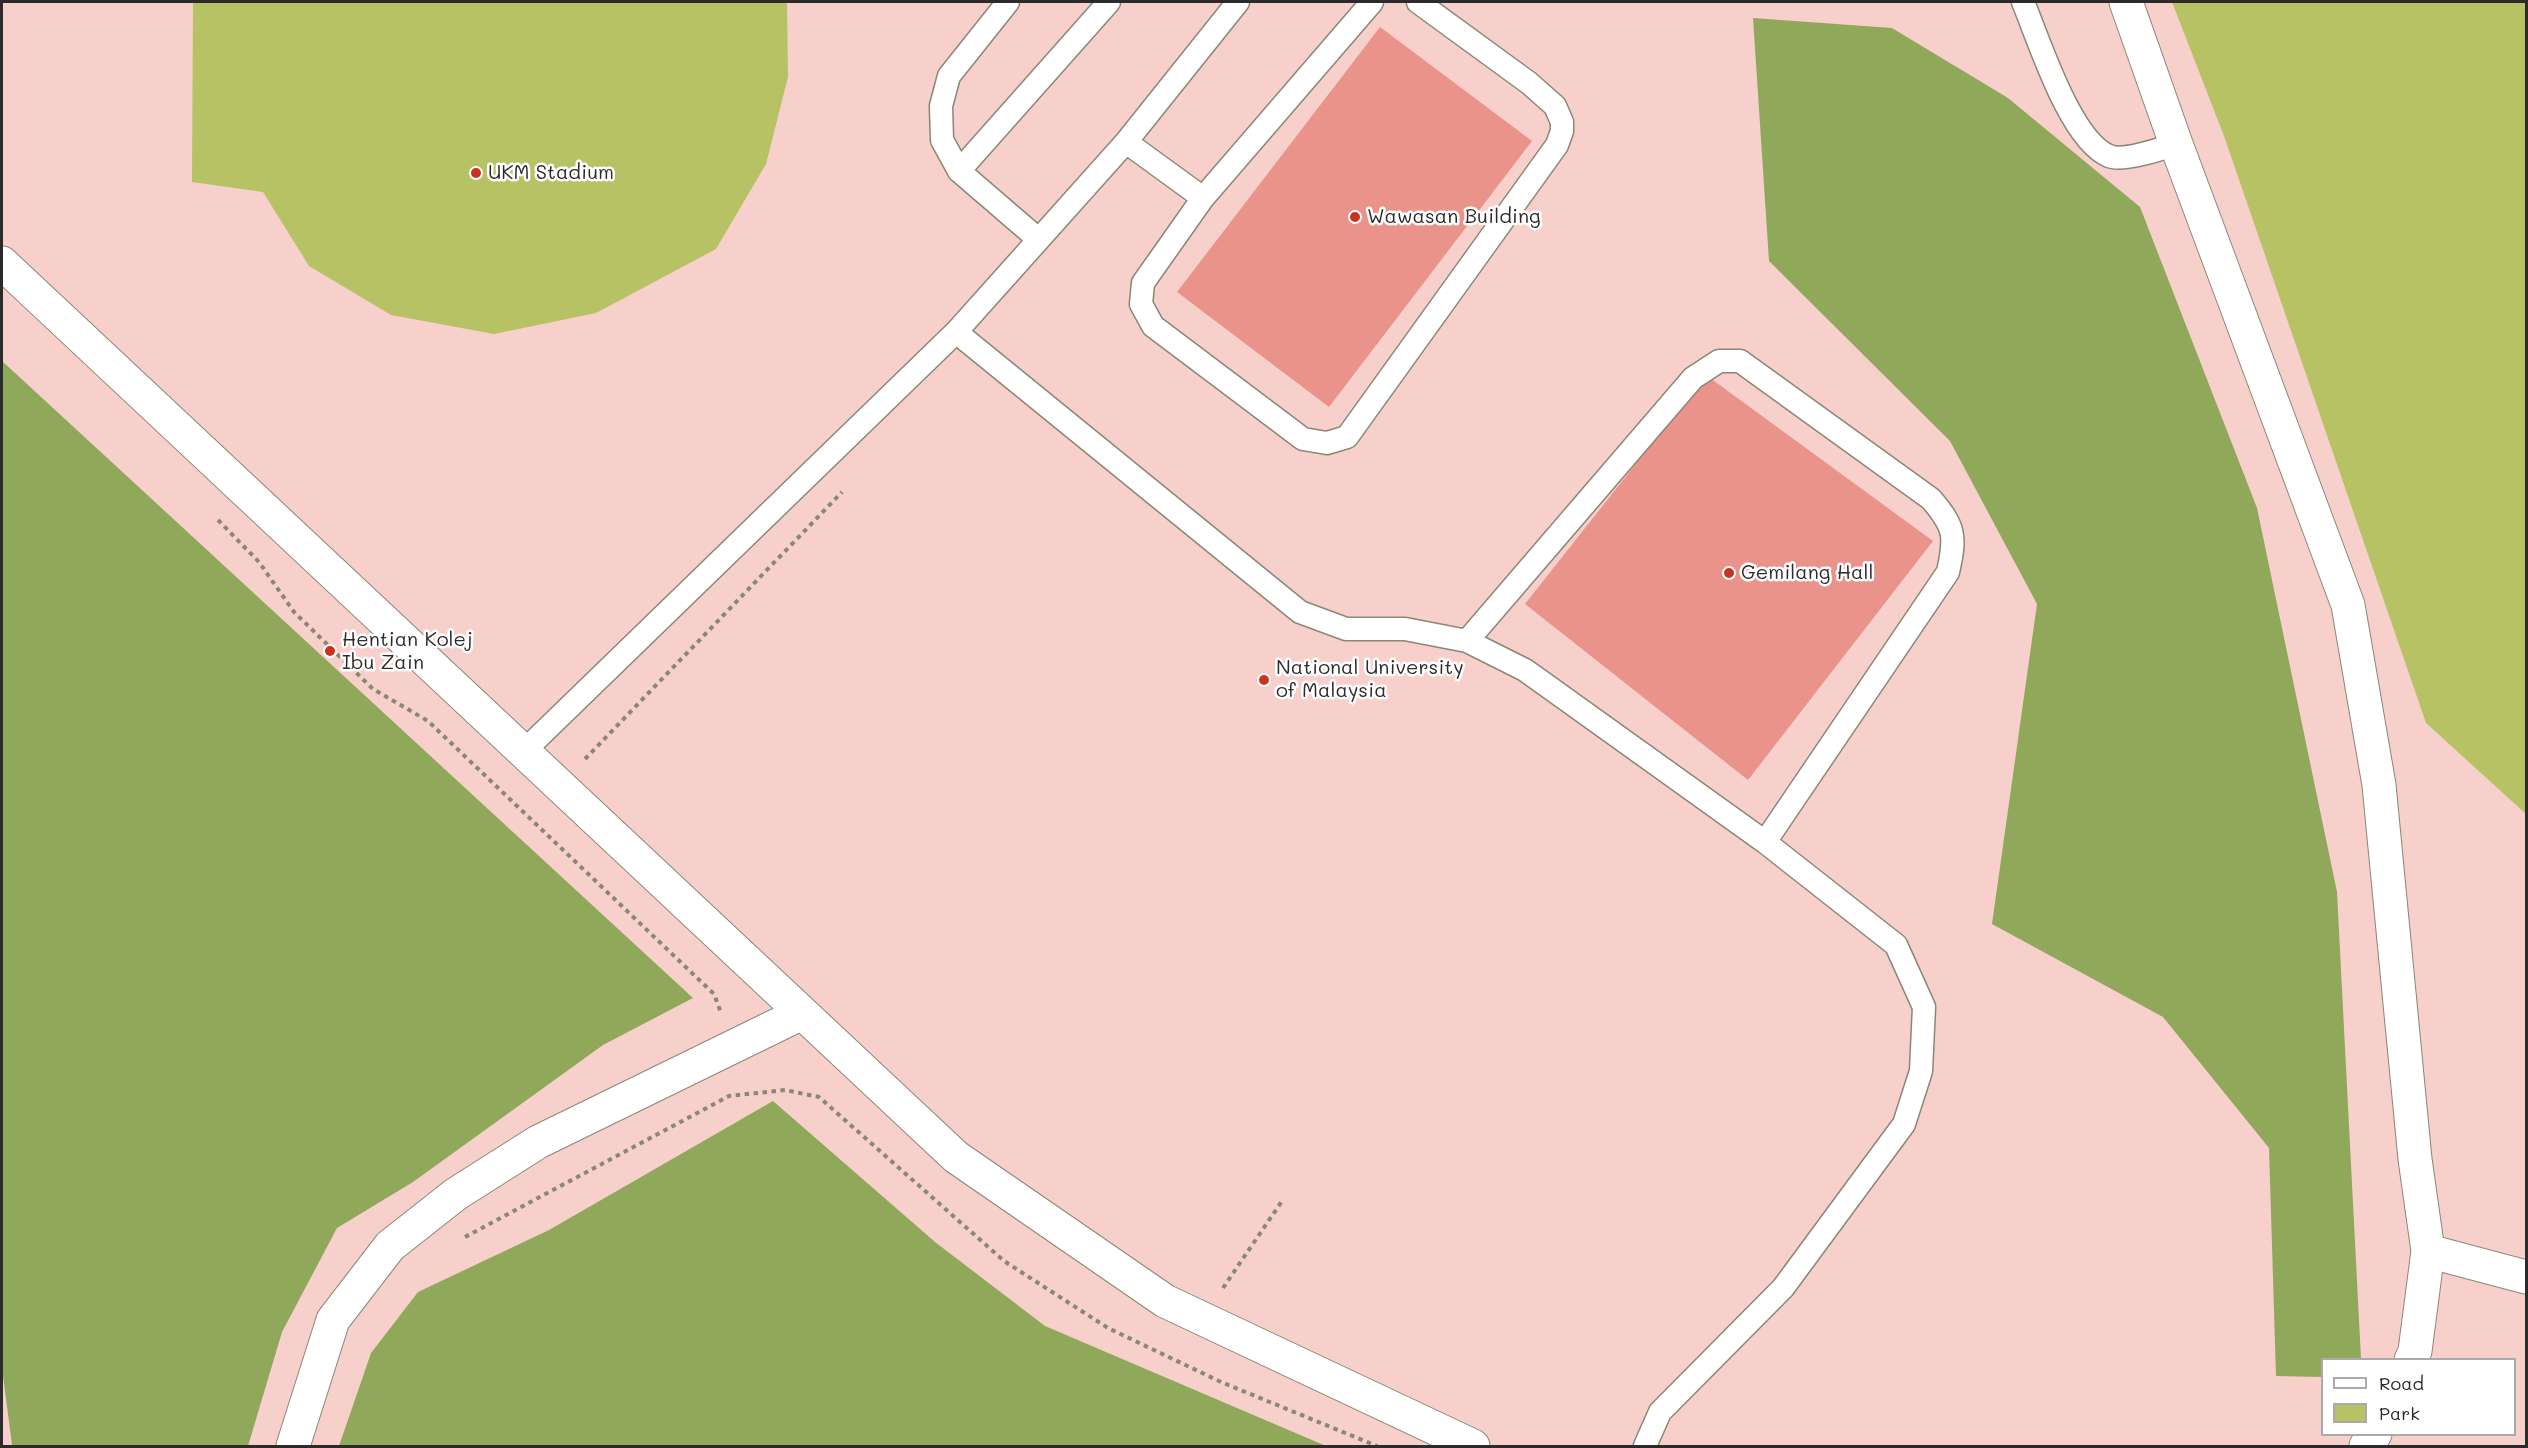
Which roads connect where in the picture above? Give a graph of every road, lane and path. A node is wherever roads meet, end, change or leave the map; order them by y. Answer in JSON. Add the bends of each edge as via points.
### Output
{"nodes":[{"id":1,"x":1008,"y":2,"type":"edge"},
{"id":2,"x":1109,"y":2,"type":"edge"},
{"id":3,"x":1238,"y":2,"type":"edge"},
{"id":4,"x":1372,"y":2,"type":"edge"},
{"id":5,"x":1418,"y":2,"type":"edge"},
{"id":6,"x":2023,"y":2,"type":"edge"},
{"id":7,"x":2126,"y":2,"type":"edge"},
{"id":8,"x":1126,"y":142,"type":"junction"},
{"id":9,"x":2176,"y":144,"type":"junction"},
{"id":10,"x":959,"y":171,"type":"junction"},
{"id":11,"x":1203,"y":198,"type":"junction"},
{"id":12,"x":1038,"y":239,"type":"junction"},
{"id":13,"x":2,"y":263,"type":"edge"},
{"id":14,"x":956,"y":332,"type":"junction"},
{"id":15,"x":844,"y":489,"type":"dead end"},
{"id":16,"x":209,"y":512,"type":"dead end"},
{"id":17,"x":1467,"y":641,"type":"junction"},
{"id":18,"x":523,"y":752,"type":"junction"},
{"id":19,"x":581,"y":763,"type":"dead end"},
{"id":20,"x":1765,"y":842,"type":"junction"},
{"id":21,"x":802,"y":1013,"type":"junction"},
{"id":22,"x":722,"y":1016,"type":"dead end"},
{"id":23,"x":1282,"y":1202,"type":"dead end"},
{"id":24,"x":461,"y":1239,"type":"dead end"},
{"id":25,"x":2428,"y":1251,"type":"junction"},
{"id":26,"x":2526,"y":1277,"type":"edge"},
{"id":27,"x":1202,"y":1318,"type":"junction"},
{"id":28,"x":2412,"y":1358,"type":"edge"},
{"id":29,"x":293,"y":1446,"type":"edge"},
{"id":30,"x":1377,"y":1446,"type":"edge"},
{"id":31,"x":1473,"y":1446,"type":"edge"},
{"id":32,"x":1645,"y":1446,"type":"edge"}],
"edges":[{"from":1,"to":10,"type":"lane","via":[[949,76],[940,106],[942,140]]},
{"from":2,"to":10,"type":"lane"},
{"from":3,"to":8,"type":"lane"},
{"from":4,"to":11,"type":"lane"},
{"from":5,"to":11,"type":"lane","via":[[1555,106],[1562,131],[1557,145],[1347,438],[1327,443],[1303,440],[1153,326],[1142,304],[1143,283]]},
{"from":6,"to":9,"type":"lane","via":[[2073,120],[2093,144],[2110,157],[2140,155]]},
{"from":7,"to":9,"type":"street"},
{"from":8,"to":11,"type":"lane"},
{"from":8,"to":12,"type":"lane"},
{"from":9,"to":25,"type":"street","via":[[2348,605],[2379,785],[2415,1159]]},
{"from":10,"to":12,"type":"lane"},
{"from":12,"to":14,"type":"lane"},
{"from":13,"to":18,"type":"street"},
{"from":14,"to":17,"type":"lane","via":[[1300,612],[1346,629],[1405,629]]},
{"from":14,"to":18,"type":"lane"},
{"from":15,"to":19,"type":"path"},
{"from":16,"to":22,"type":"path","via":[[259,562],[294,612],[373,689],[428,721],[714,994]]},
{"from":17,"to":20,"type":"lane","via":[[1525,670]]},
{"from":17,"to":20,"type":"lane","via":[[1693,378],[1719,361],[1740,361],[1931,499],[1948,519],[1954,544],[1948,572]]},
{"from":18,"to":21,"type":"street"},
{"from":20,"to":32,"type":"lane","via":[[1896,945],[1924,1007],[1922,1071],[1897,1134],[1783,1288],[1660,1413]]},
{"from":21,"to":27,"type":"street","via":[[956,1157],[1165,1301]]},
{"from":21,"to":29,"type":"street","via":[[538,1142],[456,1194],[390,1246],[333,1320]]},
{"from":23,"to":27,"type":"path"},
{"from":24,"to":30,"type":"path","via":[[729,1096],[785,1090],[819,1097],[1004,1261],[1108,1328],[1221,1382]]},
{"from":25,"to":26,"type":"street"},
{"from":25,"to":28,"type":"street"},
{"from":27,"to":31,"type":"street"}]}
